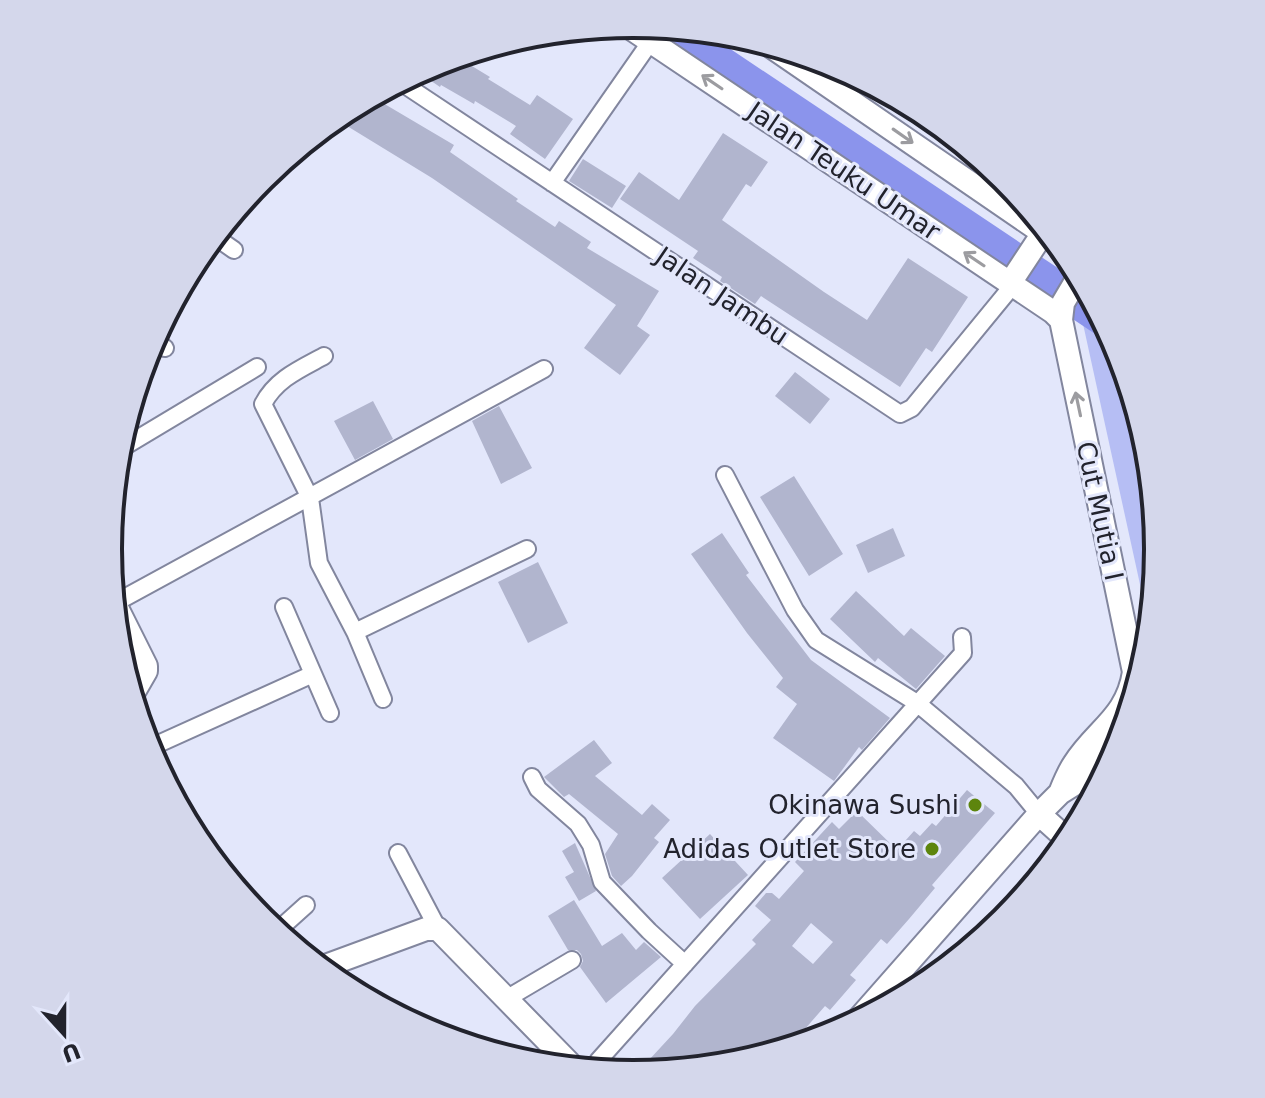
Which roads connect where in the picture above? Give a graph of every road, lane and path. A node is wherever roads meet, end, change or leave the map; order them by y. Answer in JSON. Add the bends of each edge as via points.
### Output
{"nodes":[{"id":1,"x":647,"y":38,"type":"edge"},
{"id":2,"x":651,"y":41,"type":"junction"},
{"id":3,"x":798,"y":65,"type":"edge"},
{"id":4,"x":411,"y":89,"type":"edge"},
{"id":5,"x":552,"y":183,"type":"junction"},
{"id":6,"x":1032,"y":231,"type":"edge"},
{"id":7,"x":224,"y":243,"type":"edge"},
{"id":8,"x":1042,"y":244,"type":"edge"},
{"id":9,"x":234,"y":250,"type":"dead end"},
{"id":10,"x":1014,"y":279,"type":"junction"},
{"id":11,"x":1072,"y":290,"type":"edge"},
{"id":12,"x":1062,"y":311,"type":"junction"},
{"id":13,"x":324,"y":356,"type":"dead end"},
{"id":14,"x":257,"y":367,"type":"dead end"},
{"id":15,"x":544,"y":369,"type":"dead end"},
{"id":16,"x":133,"y":441,"type":"edge"},
{"id":17,"x":725,"y":475,"type":"dead end"},
{"id":18,"x":310,"y":498,"type":"junction"},
{"id":19,"x":527,"y":549,"type":"dead end"},
{"id":20,"x":124,"y":595,"type":"edge"},
{"id":21,"x":284,"y":607,"type":"dead end"},
{"id":22,"x":128,"y":629,"type":"edge"},
{"id":23,"x":355,"y":632,"type":"junction"},
{"id":24,"x":962,"y":637,"type":"dead end"},
{"id":25,"x":1132,"y":656,"type":"edge"},
{"id":26,"x":313,"y":674,"type":"junction"},
{"id":27,"x":139,"y":682,"type":"edge"},
{"id":28,"x":383,"y":699,"type":"dead end"},
{"id":29,"x":917,"y":703,"type":"junction"},
{"id":30,"x":330,"y":713,"type":"dead end"},
{"id":31,"x":1115,"y":716,"type":"edge"},
{"id":32,"x":159,"y":743,"type":"edge"},
{"id":33,"x":1094,"y":768,"type":"edge"},
{"id":34,"x":532,"y":777,"type":"dead end"},
{"id":35,"x":1060,"y":793,"type":"junction"},
{"id":36,"x":1039,"y":814,"type":"junction"},
{"id":37,"x":1058,"y":831,"type":"edge"},
{"id":38,"x":398,"y":853,"type":"dead end"},
{"id":39,"x":306,"y":905,"type":"dead end"},
{"id":40,"x":286,"y":923,"type":"edge"},
{"id":41,"x":438,"y":929,"type":"junction"},
{"id":42,"x":572,"y":960,"type":"dead end"},
{"id":43,"x":334,"y":963,"type":"edge"},
{"id":44,"x":685,"y":964,"type":"junction"},
{"id":45,"x":878,"y":997,"type":"edge"},
{"id":46,"x":506,"y":999,"type":"junction"},
{"id":47,"x":561,"y":1055,"type":"edge"},
{"id":48,"x":600,"y":1059,"type":"edge"}],
"edges":[{"from":1,"to":2,"type":"main road","name":"Jalan Teuku Umar"},
{"from":2,"to":5,"type":"street"},
{"from":10,"to":2,"type":"main road","name":"Jalan Teuku Umar","one_way":true},
{"from":3,"to":6,"type":"main road","one_way":true},
{"from":4,"to":5,"type":"street","name":"Jalan Jambu"},
{"from":5,"to":10,"type":"street","name":"Jalan Jambu","via":[[900,414],[912,408]]},
{"from":7,"to":9,"type":"street"},
{"from":8,"to":10,"type":"main road"},
{"from":10,"to":12,"type":"main road","name":"Jalan Teuku Umar"},
{"from":11,"to":12,"type":"main road"},
{"from":25,"to":12,"type":"main road","name":"Cut Mutia I","one_way":true},
{"from":13,"to":18,"type":"street","via":[[284,378],[263,404]]},
{"from":14,"to":16,"type":"street"},
{"from":15,"to":18,"type":"street"},
{"from":17,"to":29,"type":"street","via":[[816,640]]},
{"from":18,"to":20,"type":"street"},
{"from":18,"to":23,"type":"street","via":[[319,563]]},
{"from":19,"to":23,"type":"street"},
{"from":21,"to":26,"type":"street"},
{"from":22,"to":27,"type":"main road","via":[[146,666]]},
{"from":23,"to":28,"type":"street"},
{"from":24,"to":29,"type":"street","via":[[963,653]]},
{"from":26,"to":30,"type":"street"},
{"from":26,"to":32,"type":"street"},
{"from":29,"to":36,"type":"street","via":[[1016,786]]},
{"from":29,"to":44,"type":"street"},
{"from":31,"to":35,"type":"main road","name":"Cut Mutia I","via":[[1074,764]]},
{"from":33,"to":35,"type":"main road"},
{"from":34,"to":44,"type":"street","via":[[538,789],[578,824],[602,882]]},
{"from":35,"to":36,"type":"main road"},
{"from":36,"to":37,"type":"main road"},
{"from":36,"to":45,"type":"main road"},
{"from":38,"to":41,"type":"street"},
{"from":39,"to":40,"type":"street"},
{"from":41,"to":43,"type":"main road"},
{"from":41,"to":46,"type":"main road"},
{"from":42,"to":46,"type":"street"},
{"from":44,"to":48,"type":"street"},
{"from":46,"to":47,"type":"main road"}]}
